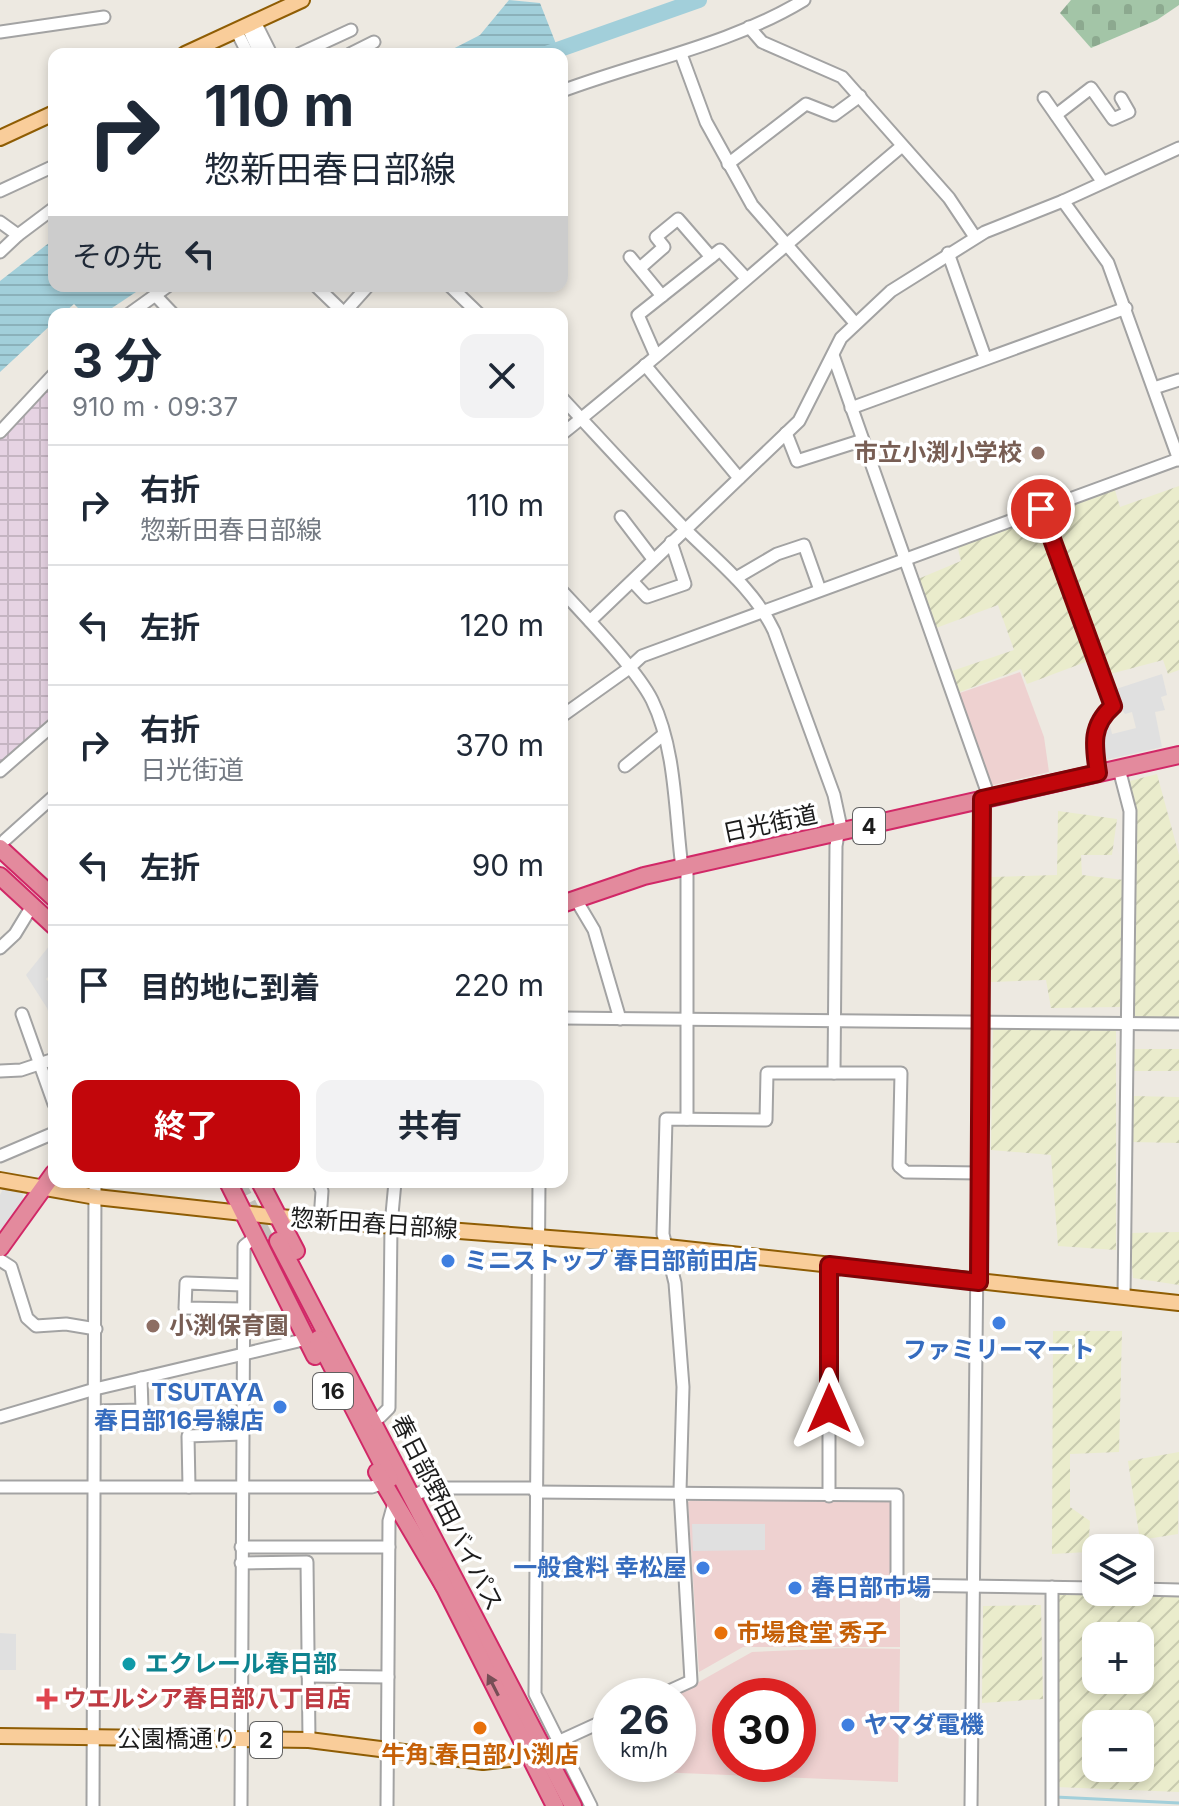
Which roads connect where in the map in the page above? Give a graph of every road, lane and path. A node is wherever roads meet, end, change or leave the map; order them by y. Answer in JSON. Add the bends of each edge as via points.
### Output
{"nodes":[{"id":1,"x":302,"y":0,"type":"edge"},
{"id":2,"x":804,"y":0,"type":"edge"},
{"id":3,"x":104,"y":17,"type":"dead end"},
{"id":4,"x":246,"y":26,"type":"junction"},
{"id":5,"x":749,"y":27,"type":"junction"},
{"id":6,"x":351,"y":30,"type":"dead end"},
{"id":7,"x":0,"y":32,"type":"edge"},
{"id":8,"x":374,"y":42,"type":"dead end"},
{"id":9,"x":198,"y":48,"type":"edge"},
{"id":10,"x":253,"y":48,"type":"edge"},
{"id":11,"x":266,"y":48,"type":"edge"},
{"id":12,"x":312,"y":48,"type":"edge"},
{"id":13,"x":362,"y":48,"type":"edge"},
{"id":14,"x":681,"y":54,"type":"junction"},
{"id":15,"x":568,"y":89,"type":"edge"},
{"id":16,"x":860,"y":96,"type":"junction"},
{"id":17,"x":1044,"y":98,"type":"dead end"},
{"id":18,"x":1121,"y":98,"type":"dead end"},
{"id":19,"x":1056,"y":115,"type":"junction"},
{"id":20,"x":48,"y":116,"type":"edge"},
{"id":21,"x":0,"y":138,"type":"edge"},
{"id":22,"x":902,"y":146,"type":"junction"},
{"id":23,"x":1179,"y":148,"type":"edge"},
{"id":24,"x":728,"y":164,"type":"junction"},
{"id":25,"x":48,"y":169,"type":"edge"},
{"id":26,"x":1102,"y":181,"type":"junction"},
{"id":27,"x":0,"y":191,"type":"edge"},
{"id":28,"x":1063,"y":201,"type":"junction"},
{"id":29,"x":48,"y":212,"type":"edge"},
{"id":30,"x":0,"y":222,"type":"edge"},
{"id":31,"x":18,"y":235,"type":"junction"},
{"id":32,"x":975,"y":237,"type":"junction"},
{"id":33,"x":785,"y":245,"type":"junction"},
{"id":34,"x":0,"y":252,"type":"edge"},
{"id":35,"x":948,"y":253,"type":"junction"},
{"id":36,"x":630,"y":257,"type":"dead end"},
{"id":37,"x":711,"y":257,"type":"junction"},
{"id":38,"x":640,"y":268,"type":"junction"},
{"id":39,"x":745,"y":277,"type":"junction"},
{"id":40,"x":159,"y":292,"type":"edge"},
{"id":41,"x":322,"y":292,"type":"edge"},
{"id":42,"x":363,"y":292,"type":"edge"},
{"id":43,"x":456,"y":292,"type":"edge"},
{"id":44,"x":155,"y":295,"type":"junction"},
{"id":45,"x":662,"y":296,"type":"junction"},
{"id":46,"x":137,"y":308,"type":"edge"},
{"id":47,"x":167,"y":308,"type":"edge"},
{"id":48,"x":337,"y":308,"type":"edge"},
{"id":49,"x":348,"y":308,"type":"edge"},
{"id":50,"x":472,"y":308,"type":"edge"},
{"id":51,"x":1126,"y":308,"type":"junction"},
{"id":52,"x":855,"y":323,"type":"junction"},
{"id":53,"x":833,"y":355,"type":"junction"},
{"id":54,"x":656,"y":356,"type":"junction"},
{"id":55,"x":985,"y":357,"type":"junction"},
{"id":56,"x":645,"y":365,"type":"junction"},
{"id":57,"x":48,"y":380,"type":"edge"},
{"id":58,"x":1179,"y":380,"type":"edge"},
{"id":59,"x":1154,"y":388,"type":"junction"},
{"id":60,"x":568,"y":404,"type":"edge"},
{"id":61,"x":851,"y":408,"type":"junction"},
{"id":62,"x":1179,"y":417,"type":"edge"},
{"id":63,"x":581,"y":418,"type":"junction"},
{"id":64,"x":1165,"y":422,"type":"junction"},
{"id":65,"x":568,"y":429,"type":"edge"},
{"id":66,"x":0,"y":432,"type":"edge"},
{"id":67,"x":786,"y":433,"type":"junction"},
{"id":68,"x":863,"y":440,"type":"junction"},
{"id":69,"x":1179,"y":460,"type":"edge"},
{"id":70,"x":739,"y":478,"type":"junction"},
{"id":71,"x":1041,"y":509,"type":"junction"},
{"id":72,"x":621,"y":517,"type":"dead end"},
{"id":73,"x":685,"y":529,"type":"junction"},
{"id":74,"x":671,"y":542,"type":"junction"},
{"id":75,"x":653,"y":559,"type":"junction"},
{"id":76,"x":905,"y":560,"type":"junction"},
{"id":77,"x":736,"y":578,"type":"junction"},
{"id":78,"x":633,"y":582,"type":"junction"},
{"id":79,"x":820,"y":590,"type":"junction"},
{"id":80,"x":568,"y":597,"type":"edge"},
{"id":81,"x":764,"y":610,"type":"junction"},
{"id":82,"x":590,"y":621,"type":"junction"},
{"id":83,"x":628,"y":669,"type":"junction"},
{"id":84,"x":568,"y":712,"type":"edge"},
{"id":85,"x":48,"y":729,"type":"edge"},
{"id":86,"x":663,"y":735,"type":"junction"},
{"id":87,"x":1179,"y":755,"type":"edge"},
{"id":88,"x":625,"y":766,"type":"dead end"},
{"id":89,"x":1119,"y":769,"type":"junction"},
{"id":90,"x":0,"y":771,"type":"edge"},
{"id":91,"x":1098,"y":773,"type":"junction"},
{"id":92,"x":986,"y":798,"type":"junction"},
{"id":93,"x":48,"y":801,"type":"edge"},
{"id":94,"x":839,"y":833,"type":"junction"},
{"id":95,"x":2,"y":841,"type":"edge"},
{"id":96,"x":0,"y":865,"type":"edge"},
{"id":97,"x":685,"y":867,"type":"junction"},
{"id":98,"x":0,"y":876,"type":"edge"},
{"id":99,"x":48,"y":878,"type":"edge"},
{"id":100,"x":48,"y":891,"type":"edge"},
{"id":101,"x":568,"y":901,"type":"edge"},
{"id":102,"x":32,"y":906,"type":"junction"},
{"id":103,"x":48,"y":908,"type":"edge"},
{"id":104,"x":48,"y":921,"type":"edge"},
{"id":105,"x":0,"y":948,"type":"edge"},
{"id":106,"x":22,"y":1014,"type":"dead end"},
{"id":107,"x":568,"y":1018,"type":"edge"},
{"id":108,"x":620,"y":1019,"type":"junction"},
{"id":109,"x":688,"y":1019,"type":"junction"},
{"id":110,"x":835,"y":1019,"type":"junction"},
{"id":111,"x":980,"y":1021,"type":"junction"},
{"id":112,"x":1128,"y":1023,"type":"junction"},
{"id":113,"x":1179,"y":1024,"type":"edge"},
{"id":114,"x":48,"y":1061,"type":"edge"},
{"id":115,"x":39,"y":1064,"type":"junction"},
{"id":116,"x":0,"y":1071,"type":"edge"},
{"id":117,"x":834,"y":1073,"type":"junction"},
{"id":118,"x":48,"y":1088,"type":"edge"},
{"id":119,"x":687,"y":1119,"type":"junction"},
{"id":120,"x":48,"y":1136,"type":"edge"},
{"id":121,"x":0,"y":1156,"type":"edge"},
{"id":122,"x":980,"y":1173,"type":"junction"},
{"id":123,"x":48,"y":1179,"type":"edge"},
{"id":124,"x":0,"y":1180,"type":"edge"},
{"id":125,"x":231,"y":1188,"type":"edge"},
{"id":126,"x":263,"y":1188,"type":"edge"},
{"id":127,"x":321,"y":1188,"type":"edge"},
{"id":128,"x":394,"y":1188,"type":"edge"},
{"id":129,"x":539,"y":1188,"type":"edge"},
{"id":130,"x":96,"y":1190,"type":"edge"},
{"id":131,"x":244,"y":1213,"type":"junction"},
{"id":132,"x":279,"y":1217,"type":"junction"},
{"id":133,"x":320,"y":1220,"type":"junction"},
{"id":134,"x":391,"y":1225,"type":"junction"},
{"id":135,"x":538,"y":1236,"type":"junction"},
{"id":136,"x":267,"y":1241,"type":"junction"},
{"id":137,"x":667,"y":1247,"type":"junction"},
{"id":138,"x":0,"y":1248,"type":"edge"},
{"id":139,"x":0,"y":1260,"type":"edge"},
{"id":140,"x":829,"y":1265,"type":"junction"},
{"id":141,"x":979,"y":1282,"type":"junction"},
{"id":142,"x":243,"y":1285,"type":"junction"},
{"id":143,"x":1124,"y":1297,"type":"junction"},
{"id":144,"x":1179,"y":1303,"type":"edge"},
{"id":145,"x":243,"y":1309,"type":"junction"},
{"id":146,"x":96,"y":1329,"type":"junction"},
{"id":147,"x":307,"y":1339,"type":"junction"},
{"id":148,"x":242,"y":1354,"type":"junction"},
{"id":149,"x":141,"y":1378,"type":"junction"},
{"id":150,"x":95,"y":1389,"type":"junction"},
{"id":151,"x":95,"y":1411,"type":"junction"},
{"id":152,"x":0,"y":1417,"type":"edge"},
{"id":153,"x":380,"y":1417,"type":"junction"},
{"id":154,"x":242,"y":1434,"type":"junction"},
{"id":155,"x":384,"y":1483,"type":"junction"},
{"id":156,"x":95,"y":1486,"type":"junction"},
{"id":157,"x":0,"y":1487,"type":"edge"},
{"id":158,"x":189,"y":1487,"type":"junction"},
{"id":159,"x":241,"y":1487,"type":"junction"},
{"id":160,"x":535,"y":1490,"type":"junction"},
{"id":161,"x":680,"y":1491,"type":"junction"},
{"id":162,"x":409,"y":1492,"type":"junction"},
{"id":163,"x":829,"y":1496,"type":"junction"},
{"id":164,"x":394,"y":1503,"type":"junction"},
{"id":165,"x":241,"y":1547,"type":"junction"},
{"id":166,"x":389,"y":1547,"type":"junction"},
{"id":167,"x":241,"y":1563,"type":"junction"},
{"id":168,"x":972,"y":1586,"type":"junction"},
{"id":169,"x":1052,"y":1587,"type":"junction"},
{"id":170,"x":1082,"y":1588,"type":"edge"},
{"id":171,"x":1154,"y":1589,"type":"edge"},
{"id":172,"x":1179,"y":1590,"type":"edge"},
{"id":173,"x":449,"y":1595,"type":"junction"},
{"id":174,"x":308,"y":1676,"type":"junction"},
{"id":175,"x":388,"y":1677,"type":"junction"},
{"id":176,"x":691,"y":1678,"type":"edge"},
{"id":177,"x":592,"y":1726,"type":"edge"},
{"id":178,"x":0,"y":1736,"type":"edge"},
{"id":179,"x":94,"y":1739,"type":"junction"},
{"id":180,"x":241,"y":1739,"type":"junction"},
{"id":181,"x":309,"y":1740,"type":"junction"},
{"id":182,"x":388,"y":1748,"type":"junction"},
{"id":183,"x":543,"y":1748,"type":"junction"},
{"id":184,"x":93,"y":1806,"type":"edge"},
{"id":185,"x":241,"y":1806,"type":"edge"},
{"id":186,"x":387,"y":1806,"type":"edge"},
{"id":187,"x":555,"y":1806,"type":"edge"},
{"id":188,"x":573,"y":1806,"type":"edge"},
{"id":189,"x":591,"y":1806,"type":"edge"},
{"id":190,"x":971,"y":1806,"type":"edge"},
{"id":191,"x":1052,"y":1806,"type":"edge"}],
"edges":[{"from":1,"to":4,"type":"main road"},
{"from":2,"to":5,"type":"street"},
{"from":3,"to":7,"type":"street"},
{"from":4,"to":9,"type":"main road"},
{"from":4,"to":10,"type":"street"},
{"from":4,"to":11,"type":"street"},
{"from":5,"to":14,"type":"street"},
{"from":5,"to":16,"type":"street","via":[[762,42],[842,77]]},
{"from":6,"to":12,"type":"street"},
{"from":8,"to":13,"type":"street"},
{"from":14,"to":15,"type":"street"},
{"from":14,"to":24,"type":"street"},
{"from":16,"to":22,"type":"street"},
{"from":16,"to":24,"type":"street","via":[[834,115],[806,104]]},
{"from":17,"to":19,"type":"street"},
{"from":18,"to":19,"type":"street","via":[[1129,112],[1113,119],[1091,88]]},
{"from":19,"to":26,"type":"street"},
{"from":20,"to":21,"type":"main road"},
{"from":22,"to":32,"type":"street","via":[[949,198]]},
{"from":22,"to":33,"type":"street"},
{"from":23,"to":26,"type":"street"},
{"from":24,"to":33,"type":"street"},
{"from":25,"to":27,"type":"street"},
{"from":26,"to":28,"type":"street"},
{"from":28,"to":32,"type":"street"},
{"from":28,"to":51,"type":"street","via":[[1108,263]]},
{"from":29,"to":31,"type":"street"},
{"from":30,"to":31,"type":"street"},
{"from":31,"to":34,"type":"street"},
{"from":32,"to":35,"type":"street"},
{"from":33,"to":39,"type":"street"},
{"from":33,"to":52,"type":"street"},
{"from":35,"to":52,"type":"street"},
{"from":35,"to":55,"type":"street"},
{"from":36,"to":38,"type":"street"},
{"from":37,"to":38,"type":"street","via":[[678,219],[656,237],[664,247]]},
{"from":37,"to":39,"type":"street","via":[[720,250]]},
{"from":37,"to":45,"type":"street"},
{"from":38,"to":45,"type":"street"},
{"from":39,"to":54,"type":"street"},
{"from":40,"to":44,"type":"street"},
{"from":41,"to":48,"type":"street"},
{"from":42,"to":49,"type":"street"},
{"from":43,"to":50,"type":"street"},
{"from":44,"to":46,"type":"street"},
{"from":44,"to":47,"type":"street"},
{"from":45,"to":54,"type":"street","via":[[638,315]]},
{"from":51,"to":55,"type":"street"},
{"from":51,"to":59,"type":"street"},
{"from":52,"to":53,"type":"street"},
{"from":53,"to":61,"type":"street"},
{"from":53,"to":67,"type":"street","via":[[799,421]]},
{"from":54,"to":56,"type":"street"},
{"from":55,"to":61,"type":"street"},
{"from":56,"to":63,"type":"street"},
{"from":56,"to":70,"type":"street"},
{"from":57,"to":66,"type":"street"},
{"from":58,"to":59,"type":"street"},
{"from":59,"to":64,"type":"street"},
{"from":60,"to":63,"type":"street"},
{"from":61,"to":68,"type":"street"},
{"from":62,"to":64,"type":"street"},
{"from":63,"to":65,"type":"street"},
{"from":63,"to":73,"type":"street"},
{"from":64,"to":69,"type":"street"},
{"from":67,"to":68,"type":"street","via":[[797,461]]},
{"from":67,"to":70,"type":"street"},
{"from":68,"to":76,"type":"street"},
{"from":69,"to":71,"type":"street"},
{"from":70,"to":73,"type":"street"},
{"from":71,"to":76,"type":"street"},
{"from":71,"to":91,"type":"street","via":[[1113,706],[1093,736]]},
{"from":72,"to":75,"type":"street"},
{"from":73,"to":74,"type":"street"},
{"from":73,"to":77,"type":"street"},
{"from":74,"to":75,"type":"street"},
{"from":74,"to":78,"type":"street","via":[[685,584],[647,597]]},
{"from":75,"to":78,"type":"street"},
{"from":76,"to":79,"type":"street"},
{"from":76,"to":92,"type":"street"},
{"from":77,"to":79,"type":"street","via":[[804,545]]},
{"from":77,"to":81,"type":"street"},
{"from":78,"to":82,"type":"street"},
{"from":79,"to":81,"type":"street"},
{"from":80,"to":82,"type":"street"},
{"from":81,"to":83,"type":"street","via":[[642,656]]},
{"from":81,"to":94,"type":"street","via":[[834,795]]},
{"from":82,"to":83,"type":"street"},
{"from":83,"to":84,"type":"street"},
{"from":83,"to":86,"type":"street","via":[[651,698]]},
{"from":85,"to":90,"type":"street"},
{"from":86,"to":88,"type":"street"},
{"from":86,"to":97,"type":"street"},
{"from":87,"to":89,"type":"highway","name":"日光街道","number":"4"},
{"from":89,"to":91,"type":"highway","name":"日光街道","number":"4"},
{"from":89,"to":112,"type":"street","via":[[1130,811]]},
{"from":91,"to":92,"type":"highway","name":"日光街道","number":"4"},
{"from":92,"to":94,"type":"highway","name":"日光街道","number":"4"},
{"from":92,"to":111,"type":"street"},
{"from":93,"to":95,"type":"street"},
{"from":94,"to":97,"type":"highway","name":"日光街道","number":"4"},
{"from":94,"to":110,"type":"street"},
{"from":95,"to":99,"type":"highway"},
{"from":95,"to":100,"type":"highway"},
{"from":96,"to":103,"type":"highway"},
{"from":97,"to":101,"type":"highway","name":"日光街道","number":"4"},
{"from":97,"to":109,"type":"street"},
{"from":98,"to":102,"type":"highway"},
{"from":101,"to":108,"type":"street","via":[[594,930]]},
{"from":102,"to":104,"type":"highway"},
{"from":102,"to":105,"type":"street"},
{"from":106,"to":115,"type":"street"},
{"from":107,"to":108,"type":"street"},
{"from":108,"to":109,"type":"street"},
{"from":109,"to":110,"type":"street"},
{"from":109,"to":119,"type":"street"},
{"from":110,"to":111,"type":"street"},
{"from":110,"to":117,"type":"street"},
{"from":111,"to":112,"type":"street"},
{"from":111,"to":122,"type":"street"},
{"from":112,"to":113,"type":"street"},
{"from":112,"to":143,"type":"street"},
{"from":114,"to":115,"type":"street"},
{"from":115,"to":116,"type":"street"},
{"from":115,"to":118,"type":"street"},
{"from":117,"to":119,"type":"street","via":[[767,1073],[766,1120]]},
{"from":117,"to":122,"type":"street","via":[[901,1073],[899,1166],[906,1172]]},
{"from":119,"to":137,"type":"street","via":[[666,1119]]},
{"from":120,"to":121,"type":"street"},
{"from":122,"to":141,"type":"street"},
{"from":123,"to":124,"type":"main road","name":"惣新田春日部線"},
{"from":123,"to":138,"type":"highway"},
{"from":125,"to":131,"type":"highway","number":"16"},
{"from":126,"to":132,"type":"highway","number":"16"},
{"from":127,"to":133,"type":"street"},
{"from":128,"to":134,"type":"street"},
{"from":129,"to":135,"type":"street"},
{"from":130,"to":131,"type":"main road","name":"惣新田春日部線"},
{"from":130,"to":146,"type":"street"},
{"from":131,"to":132,"type":"main road","name":"惣新田春日部線"},
{"from":131,"to":136,"type":"highway","number":"16"},
{"from":132,"to":133,"type":"main road","name":"惣新田春日部線"},
{"from":132,"to":153,"type":"highway","number":"16"},
{"from":133,"to":134,"type":"main road","name":"惣新田春日部線"},
{"from":134,"to":135,"type":"main road","name":"惣新田春日部線"},
{"from":134,"to":153,"type":"street","via":[[389,1408]]},
{"from":135,"to":137,"type":"main road","name":"惣新田春日部線"},
{"from":135,"to":160,"type":"street"},
{"from":136,"to":142,"type":"street","via":[[244,1246]]},
{"from":136,"to":147,"type":"highway","number":"16"},
{"from":136,"to":162,"type":"highway","name":"春日部野田バイパス","number":"16"},
{"from":136,"to":173,"type":"highway","name":"春日部野田バイパス","number":"16"},
{"from":137,"to":140,"type":"main road","name":"惣新田春日部線"},
{"from":137,"to":161,"type":"street","via":[[683,1387]]},
{"from":139,"to":146,"type":"street","via":[[11,1267],[27,1318],[36,1326]]},
{"from":140,"to":141,"type":"main road","name":"惣新田春日部線"},
{"from":140,"to":163,"type":"street"},
{"from":141,"to":143,"type":"main road","name":"惣新田春日部線"},
{"from":141,"to":168,"type":"street"},
{"from":142,"to":145,"type":"street"},
{"from":142,"to":145,"type":"street","via":[[186,1283],[185,1308]]},
{"from":143,"to":144,"type":"main road","name":"惣新田春日部線"},
{"from":145,"to":148,"type":"street"},
{"from":146,"to":150,"type":"street"},
{"from":147,"to":148,"type":"street"},
{"from":147,"to":155,"type":"highway","number":"16"},
{"from":148,"to":149,"type":"street"},
{"from":148,"to":154,"type":"street"},
{"from":149,"to":150,"type":"street"},
{"from":149,"to":151,"type":"street","via":[[142,1410]]},
{"from":150,"to":151,"type":"street"},
{"from":150,"to":152,"type":"street"},
{"from":151,"to":156,"type":"street"},
{"from":153,"to":162,"type":"highway","number":"16"},
{"from":154,"to":158,"type":"street","via":[[188,1436]]},
{"from":154,"to":159,"type":"street"},
{"from":155,"to":159,"type":"street"},
{"from":155,"to":164,"type":"highway","number":"16"},
{"from":156,"to":157,"type":"street"},
{"from":156,"to":158,"type":"street"},
{"from":156,"to":179,"type":"street"},
{"from":158,"to":159,"type":"street"},
{"from":159,"to":165,"type":"street"},
{"from":160,"to":161,"type":"street"},
{"from":160,"to":162,"type":"street"},
{"from":160,"to":183,"type":"street","via":[[535,1694]]},
{"from":161,"to":163,"type":"street"},
{"from":161,"to":176,"type":"street"},
{"from":162,"to":183,"type":"highway","name":"春日部野田バイパス","number":"16"},
{"from":163,"to":168,"type":"street","via":[[897,1495],[897,1585]]},
{"from":164,"to":166,"type":"street"},
{"from":164,"to":173,"type":"highway","number":"16"},
{"from":165,"to":166,"type":"street"},
{"from":165,"to":167,"type":"street"},
{"from":166,"to":175,"type":"street"},
{"from":167,"to":174,"type":"street","via":[[307,1562]]},
{"from":167,"to":180,"type":"street"},
{"from":168,"to":169,"type":"street"},
{"from":168,"to":190,"type":"street"},
{"from":169,"to":170,"type":"street"},
{"from":169,"to":191,"type":"street"},
{"from":171,"to":172,"type":"street"},
{"from":183,"to":173,"type":"highway","name":"春日部野田バイパス","number":"16","one_way":true},
{"from":174,"to":175,"type":"street"},
{"from":174,"to":181,"type":"street"},
{"from":175,"to":182,"type":"street"},
{"from":177,"to":183,"type":"street"},
{"from":178,"to":179,"type":"main road","name":"公園橋通り","number":"2"},
{"from":179,"to":180,"type":"main road","name":"公園橋通り","number":"2"},
{"from":179,"to":184,"type":"street"},
{"from":180,"to":181,"type":"main road","name":"公園橋通り","number":"2"},
{"from":180,"to":185,"type":"street"},
{"from":181,"to":182,"type":"main road","name":"公園橋通り","number":"2"},
{"from":182,"to":183,"type":"main road","name":"公園橋通り","number":"2","via":[[483,1762]]},
{"from":182,"to":186,"type":"street"},
{"from":183,"to":187,"type":"highway","name":"春日部野田バイパス","number":"16"},
{"from":183,"to":188,"type":"highway","name":"春日部野田バイパス","number":"16"},
{"from":183,"to":189,"type":"street"}]}
